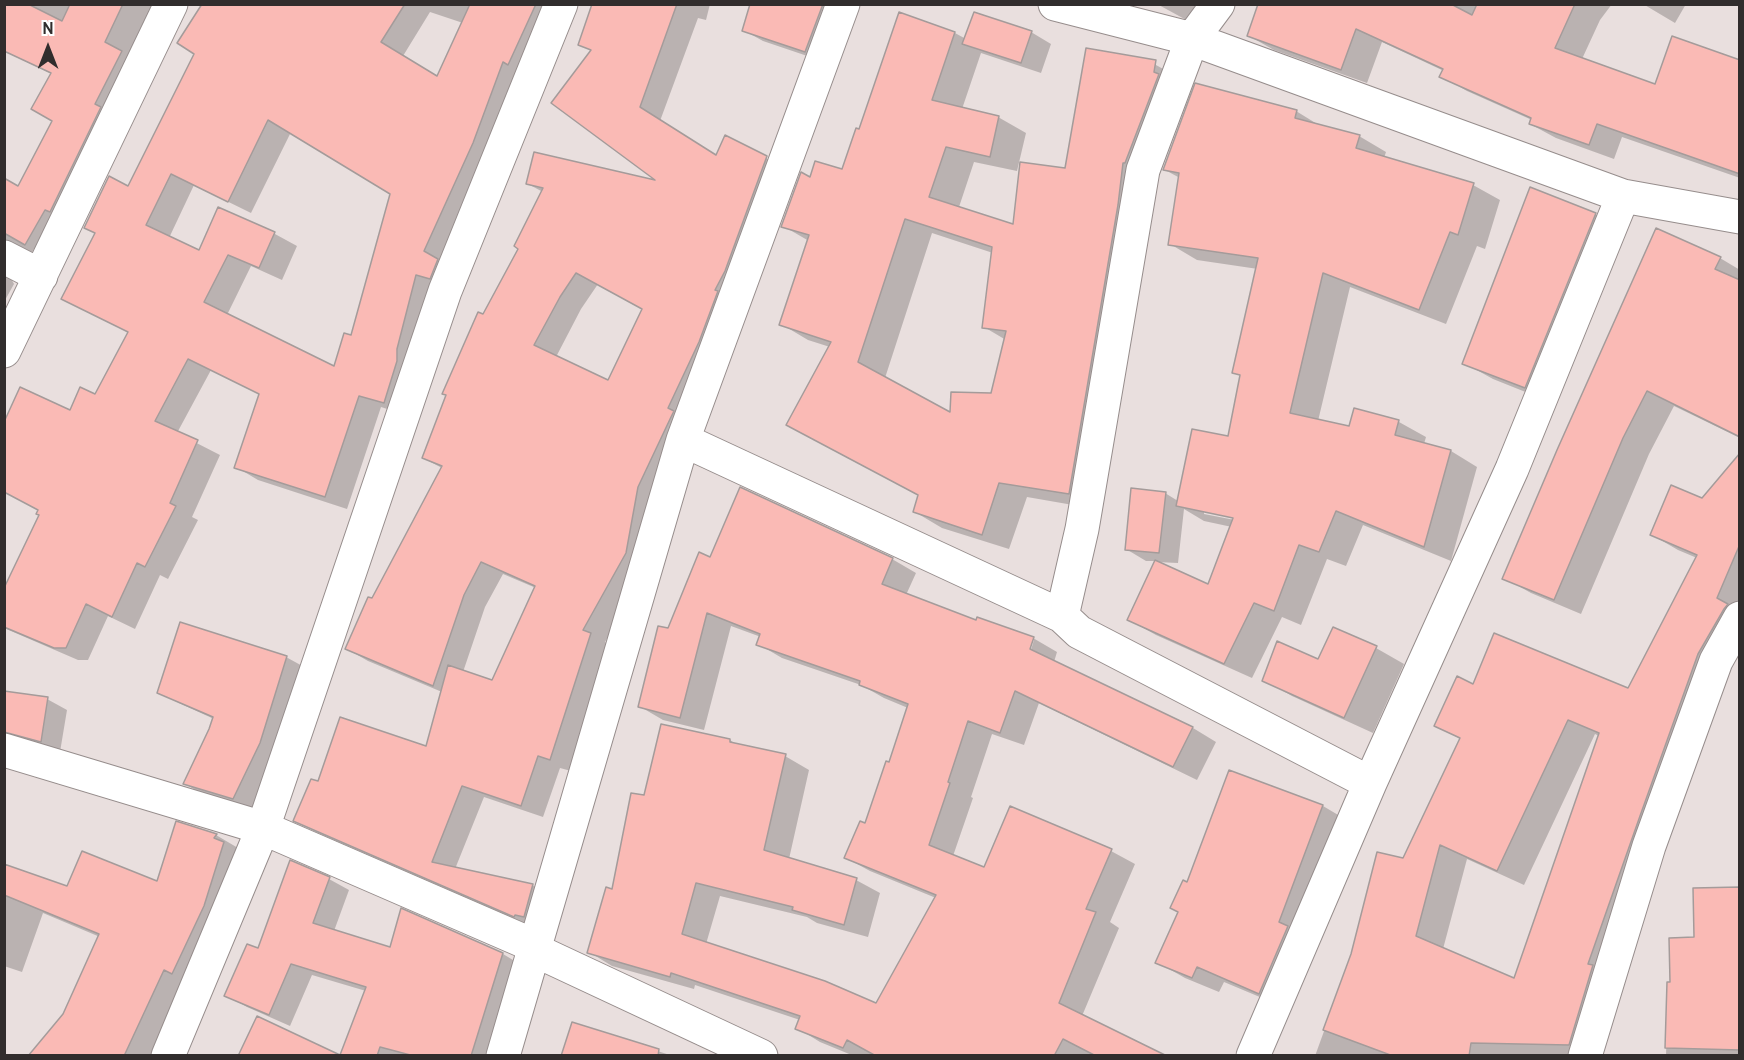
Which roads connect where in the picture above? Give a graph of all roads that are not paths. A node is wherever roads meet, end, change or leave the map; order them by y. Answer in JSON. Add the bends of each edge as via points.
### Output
{"nodes":[{"id":1,"x":171,"y":4,"type":"edge"},
{"id":2,"x":561,"y":4,"type":"edge"},
{"id":3,"x":843,"y":4,"type":"edge"},
{"id":4,"x":1054,"y":4,"type":"edge"},
{"id":5,"x":1218,"y":4,"type":"edge"},
{"id":6,"x":1192,"y":39,"type":"junction"},
{"id":7,"x":1623,"y":196,"type":"junction"},
{"id":8,"x":1740,"y":217,"type":"edge"},
{"id":9,"x":4,"y":257,"type":"edge"},
{"id":10,"x":41,"y":276,"type":"junction"},
{"id":11,"x":4,"y":351,"type":"edge"},
{"id":12,"x":683,"y":441,"type":"junction"},
{"id":13,"x":1062,"y":616,"type":"junction"},
{"id":14,"x":1740,"y":618,"type":"edge"},
{"id":15,"x":4,"y":750,"type":"edge"},
{"id":16,"x":1370,"y":783,"type":"junction"},
{"id":17,"x":263,"y":828,"type":"junction"},
{"id":18,"x":535,"y":946,"type":"junction"},
{"id":19,"x":168,"y":1056,"type":"edge"},
{"id":20,"x":504,"y":1056,"type":"edge"},
{"id":21,"x":761,"y":1056,"type":"edge"},
{"id":22,"x":1253,"y":1056,"type":"edge"},
{"id":23,"x":1585,"y":1056,"type":"edge"}],
"edges":[{"from":1,"to":10,"type":"street"},
{"from":2,"to":17,"type":"street","via":[[445,291]]},
{"from":3,"to":12,"type":"street"},
{"from":4,"to":6,"type":"street"},
{"from":5,"to":6,"type":"street"},
{"from":6,"to":7,"type":"street"},
{"from":6,"to":13,"type":"street","via":[[1143,170],[1082,529]]},
{"from":7,"to":8,"type":"street"},
{"from":7,"to":16,"type":"street","via":[[1512,469]]},
{"from":9,"to":10,"type":"street"},
{"from":10,"to":11,"type":"street"},
{"from":12,"to":13,"type":"street"},
{"from":12,"to":18,"type":"street"},
{"from":13,"to":16,"type":"street","via":[[1079,632]]},
{"from":14,"to":23,"type":"street","via":[[1716,661],[1649,846]]},
{"from":15,"to":17,"type":"street"},
{"from":16,"to":22,"type":"street"},
{"from":17,"to":18,"type":"street"},
{"from":17,"to":19,"type":"street"},
{"from":18,"to":20,"type":"street"},
{"from":18,"to":21,"type":"street","via":[[543,954]]}]}
